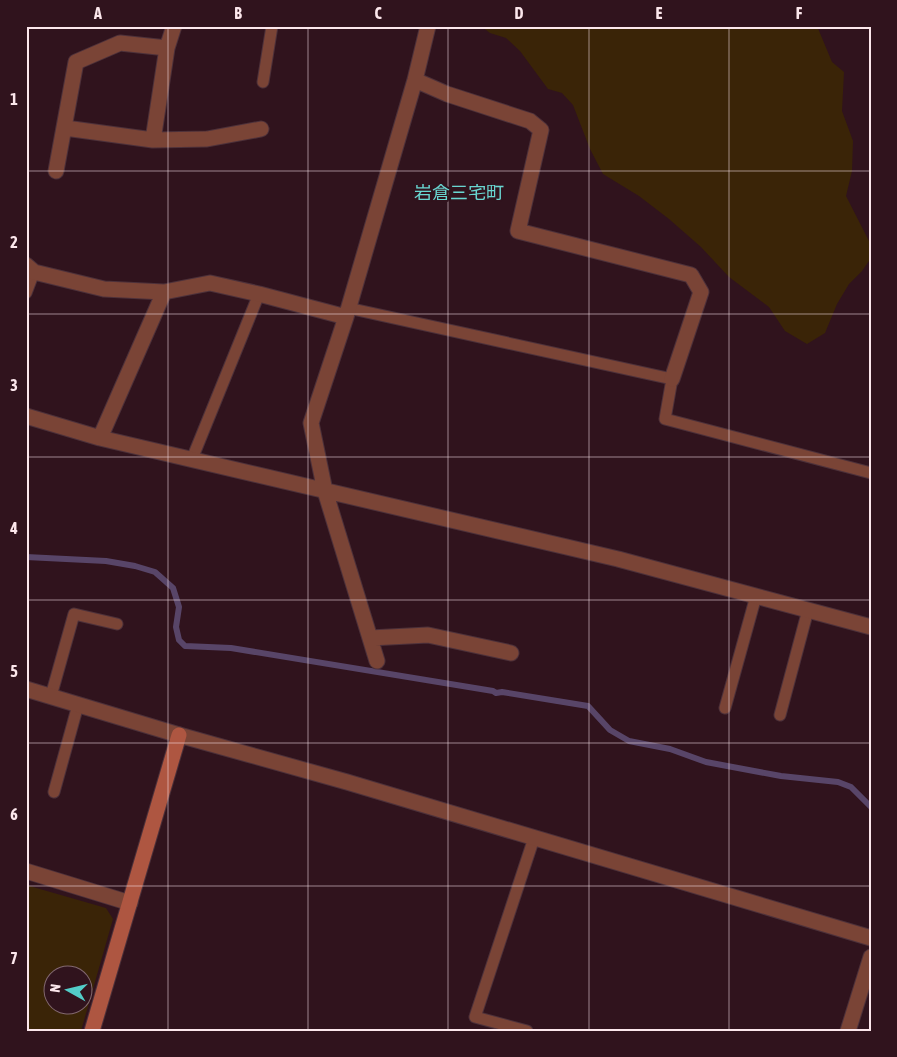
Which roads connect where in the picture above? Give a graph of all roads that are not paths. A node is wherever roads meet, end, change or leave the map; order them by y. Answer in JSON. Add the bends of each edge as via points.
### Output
{"nodes":[{"id":1,"x":174,"y":26,"type":"edge"},
{"id":2,"x":272,"y":26,"type":"edge"},
{"id":3,"x":428,"y":26,"type":"edge"},
{"id":4,"x":167,"y":48,"type":"junction"},
{"id":5,"x":415,"y":80,"type":"junction"},
{"id":6,"x":263,"y":82,"type":"dead end"},
{"id":7,"x":65,"y":128,"type":"junction"},
{"id":8,"x":261,"y":129,"type":"dead end"},
{"id":9,"x":153,"y":140,"type":"junction"},
{"id":10,"x":56,"y":172,"type":"dead end"},
{"id":11,"x":30,"y":268,"type":"edge"},
{"id":12,"x":164,"y":292,"type":"junction"},
{"id":13,"x":26,"y":293,"type":"edge"},
{"id":14,"x":259,"y":294,"type":"junction"},
{"id":15,"x":347,"y":313,"type":"junction"},
{"id":16,"x":672,"y":379,"type":"junction"},
{"id":17,"x":26,"y":416,"type":"edge"},
{"id":18,"x":100,"y":438,"type":"junction"},
{"id":19,"x":192,"y":459,"type":"junction"},
{"id":20,"x":871,"y":473,"type":"edge"},
{"id":21,"x":324,"y":491,"type":"junction"},
{"id":22,"x":756,"y":596,"type":"junction"},
{"id":23,"x":808,"y":610,"type":"junction"},
{"id":24,"x":117,"y":624,"type":"dead end"},
{"id":25,"x":871,"y":627,"type":"edge"},
{"id":26,"x":370,"y":638,"type":"junction"},
{"id":27,"x":511,"y":652,"type":"dead end"},
{"id":28,"x":377,"y":661,"type":"dead end"},
{"id":29,"x":26,"y":689,"type":"edge"},
{"id":30,"x":51,"y":696,"type":"junction"},
{"id":31,"x":78,"y":705,"type":"junction"},
{"id":32,"x":725,"y":708,"type":"dead end"},
{"id":33,"x":780,"y":715,"type":"dead end"},
{"id":34,"x":179,"y":735,"type":"junction"},
{"id":35,"x":54,"y":792,"type":"dead end"},
{"id":36,"x":534,"y":838,"type":"junction"},
{"id":37,"x":26,"y":871,"type":"edge"},
{"id":38,"x":130,"y":903,"type":"junction"},
{"id":39,"x":871,"y":938,"type":"edge"},
{"id":40,"x":871,"y":957,"type":"edge"},
{"id":41,"x":92,"y":1031,"type":"edge"},
{"id":42,"x":527,"y":1031,"type":"edge"},
{"id":43,"x":848,"y":1031,"type":"edge"}],
"edges":[{"from":1,"to":4,"type":"street"},
{"from":2,"to":6,"type":"lane"},
{"from":3,"to":5,"type":"street"},
{"from":4,"to":7,"type":"street","via":[[120,43],[76,62]]},
{"from":4,"to":9,"type":"street"},
{"from":5,"to":15,"type":"street"},
{"from":5,"to":16,"type":"street","via":[[530,121],[541,130],[518,231],[691,275],[701,292]]},
{"from":7,"to":9,"type":"street"},
{"from":7,"to":10,"type":"street"},
{"from":8,"to":9,"type":"street","via":[[207,139]]},
{"from":11,"to":12,"type":"street","via":[[104,289]]},
{"from":11,"to":13,"type":"lane"},
{"from":12,"to":14,"type":"street","via":[[210,283]]},
{"from":12,"to":18,"type":"street"},
{"from":14,"to":15,"type":"street"},
{"from":14,"to":19,"type":"lane"},
{"from":15,"to":16,"type":"lane"},
{"from":15,"to":21,"type":"street","via":[[311,423]]},
{"from":16,"to":20,"type":"lane","via":[[665,419]]},
{"from":17,"to":18,"type":"street"},
{"from":18,"to":19,"type":"street"},
{"from":19,"to":21,"type":"street"},
{"from":21,"to":22,"type":"street"},
{"from":21,"to":26,"type":"street"},
{"from":22,"to":23,"type":"street"},
{"from":22,"to":32,"type":"lane"},
{"from":23,"to":25,"type":"street"},
{"from":23,"to":33,"type":"lane"},
{"from":24,"to":30,"type":"lane","via":[[74,614]]},
{"from":26,"to":27,"type":"street","via":[[428,635]]},
{"from":26,"to":28,"type":"street"},
{"from":29,"to":30,"type":"street"},
{"from":30,"to":31,"type":"street"},
{"from":31,"to":34,"type":"street"},
{"from":31,"to":35,"type":"lane"},
{"from":34,"to":36,"type":"street"},
{"from":34,"to":38,"type":"street"},
{"from":36,"to":39,"type":"street"},
{"from":36,"to":42,"type":"lane","via":[[475,1017]]},
{"from":37,"to":38,"type":"street"},
{"from":38,"to":41,"type":"street"},
{"from":40,"to":43,"type":"street"}]}
